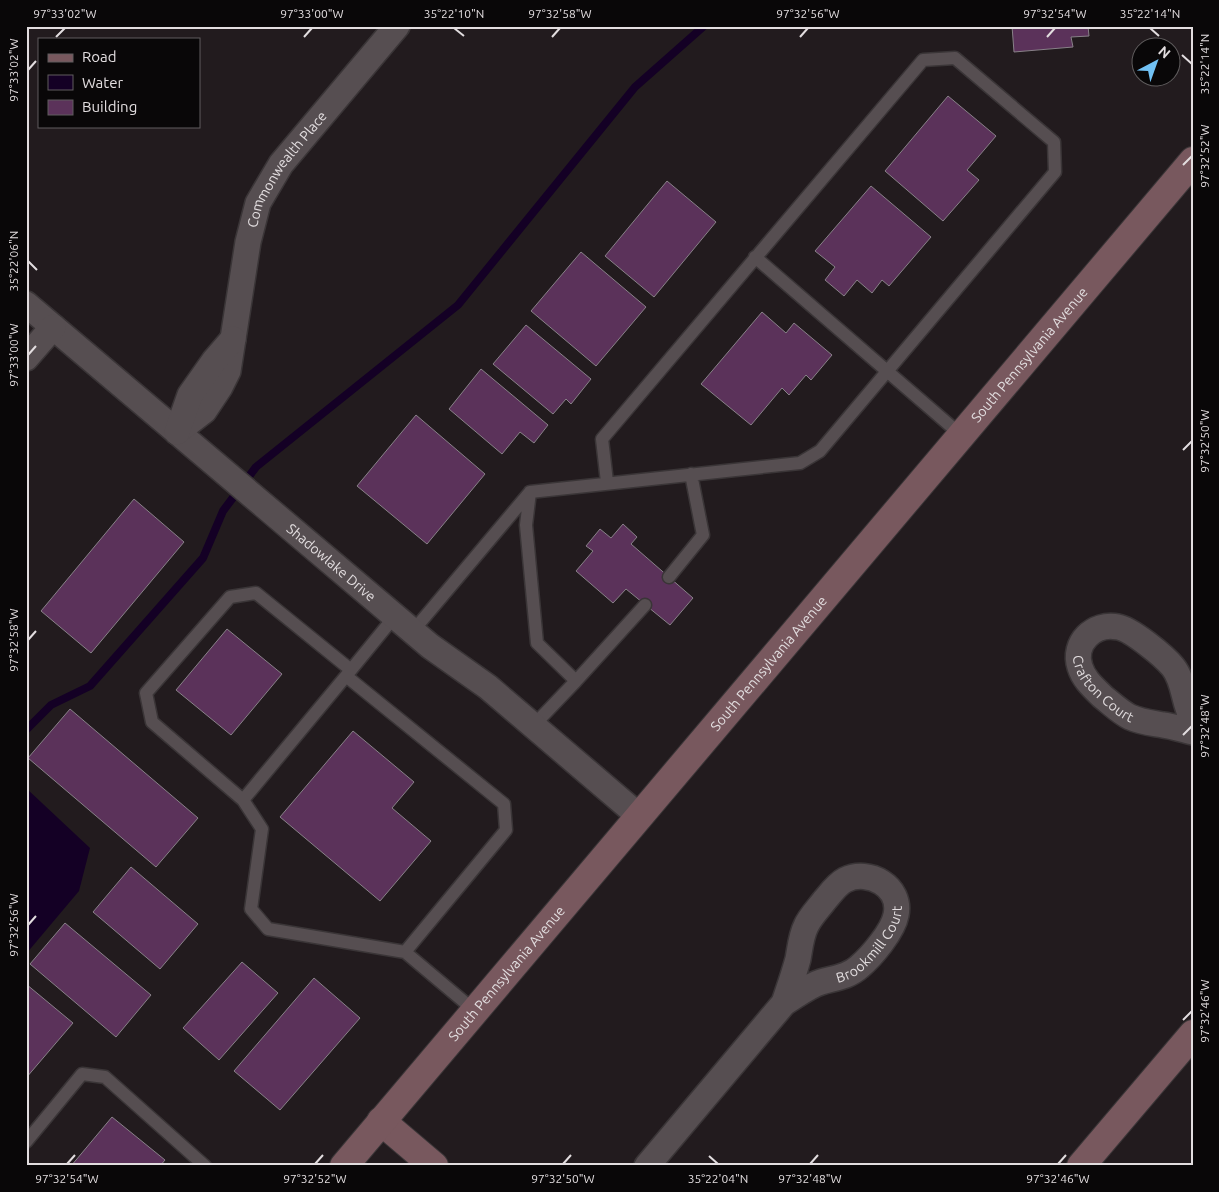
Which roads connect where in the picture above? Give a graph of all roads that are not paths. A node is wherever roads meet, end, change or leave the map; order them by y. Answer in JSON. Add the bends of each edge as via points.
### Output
{"nodes":[{"id":1,"x":397,"y":26,"type":"edge"},
{"id":2,"x":1193,"y":160,"type":"edge"},
{"id":3,"x":755,"y":257,"type":"junction"},
{"id":4,"x":27,"y":305,"type":"edge"},
{"id":5,"x":53,"y":327,"type":"junction"},
{"id":6,"x":26,"y":358,"type":"edge"},
{"id":7,"x":888,"y":371,"type":"junction"},
{"id":8,"x":177,"y":432,"type":"junction"},
{"id":9,"x":961,"y":435,"type":"junction"},
{"id":10,"x":691,"y":474,"type":"junction"},
{"id":11,"x":607,"y":482,"type":"junction"},
{"id":12,"x":530,"y":492,"type":"junction"},
{"id":13,"x":669,"y":577,"type":"dead end"},
{"id":14,"x":645,"y":605,"type":"dead end"},
{"id":15,"x":404,"y":623,"type":"junction"},
{"id":16,"x":349,"y":673,"type":"junction"},
{"id":17,"x":576,"y":680,"type":"junction"},
{"id":18,"x":1193,"y":720,"type":"edge"},
{"id":19,"x":534,"y":725,"type":"junction"},
{"id":20,"x":1193,"y":732,"type":"edge"},
{"id":21,"x":242,"y":800,"type":"junction"},
{"id":22,"x":639,"y":816,"type":"junction"},
{"id":23,"x":404,"y":952,"type":"junction"},
{"id":24,"x":784,"y":1003,"type":"junction"},
{"id":25,"x":475,"y":1011,"type":"junction"},
{"id":26,"x":1193,"y":1034,"type":"edge"},
{"id":27,"x":381,"y":1121,"type":"junction"},
{"id":28,"x":26,"y":1142,"type":"edge"},
{"id":29,"x":205,"y":1166,"type":"edge"},
{"id":30,"x":344,"y":1166,"type":"edge"},
{"id":31,"x":434,"y":1166,"type":"edge"},
{"id":32,"x":646,"y":1166,"type":"edge"},
{"id":33,"x":1080,"y":1166,"type":"edge"}],
"edges":[{"from":1,"to":8,"type":"street","name":"Commonwealth Place","via":[[296,145],[268,184],[258,203],[248,242],[228,371],[204,411]]},
{"from":2,"to":9,"type":"main road","name":"South Pennsylvania Avenue"},
{"from":3,"to":7,"type":"lane"},
{"from":3,"to":7,"type":"lane","via":[[923,60],[955,58],[1054,142],[1055,172]]},
{"from":3,"to":11,"type":"lane","via":[[602,439]]},
{"from":4,"to":5,"type":"street","name":"Shadowlake Drive"},
{"from":5,"to":6,"type":"street"},
{"from":5,"to":8,"type":"street","name":"Shadowlake Drive"},
{"from":7,"to":9,"type":"lane"},
{"from":7,"to":10,"type":"lane","via":[[820,451],[800,463]]},
{"from":8,"to":15,"type":"street","name":"Shadowlake Drive"},
{"from":9,"to":22,"type":"main road","name":"South Pennsylvania Avenue"},
{"from":10,"to":11,"type":"lane"},
{"from":10,"to":13,"type":"lane","via":[[703,535]]},
{"from":11,"to":12,"type":"lane"},
{"from":12,"to":15,"type":"lane"},
{"from":12,"to":17,"type":"lane","via":[[526,525],[536,643]]},
{"from":14,"to":17,"type":"lane"},
{"from":15,"to":16,"type":"lane"},
{"from":15,"to":19,"type":"street","name":"Shadowlake Drive"},
{"from":16,"to":21,"type":"lane"},
{"from":16,"to":21,"type":"lane","via":[[256,593],[230,597],[146,693],[152,722]]},
{"from":16,"to":23,"type":"lane","via":[[504,804],[506,830]]},
{"from":17,"to":19,"type":"lane"},
{"from":18,"to":20,"type":"street","name":"Crafton Court","via":[[1177,673],[1134,634],[1116,626],[1097,629],[1080,644],[1078,660],[1086,679],[1122,713],[1147,723]]},
{"from":19,"to":22,"type":"street","name":"Shadowlake Drive"},
{"from":21,"to":23,"type":"lane","via":[[262,829],[250,909],[268,929]]},
{"from":22,"to":25,"type":"main road","name":"South Pennsylvania Avenue"},
{"from":23,"to":25,"type":"lane"},
{"from":24,"to":24,"type":"street","name":"Brookmill Court","via":[[813,986],[852,972],[889,932],[895,921],[897,904],[882,882],[863,876],[843,881],[813,915],[806,926]]},
{"from":24,"to":32,"type":"street","name":"Brookmill Court"},
{"from":25,"to":27,"type":"main road","name":"South Pennsylvania Avenue"},
{"from":26,"to":33,"type":"main road"},
{"from":27,"to":30,"type":"main road","name":"South Pennsylvania Avenue"},
{"from":27,"to":31,"type":"main road"},
{"from":28,"to":29,"type":"lane","via":[[82,1074],[105,1077]]}]}
